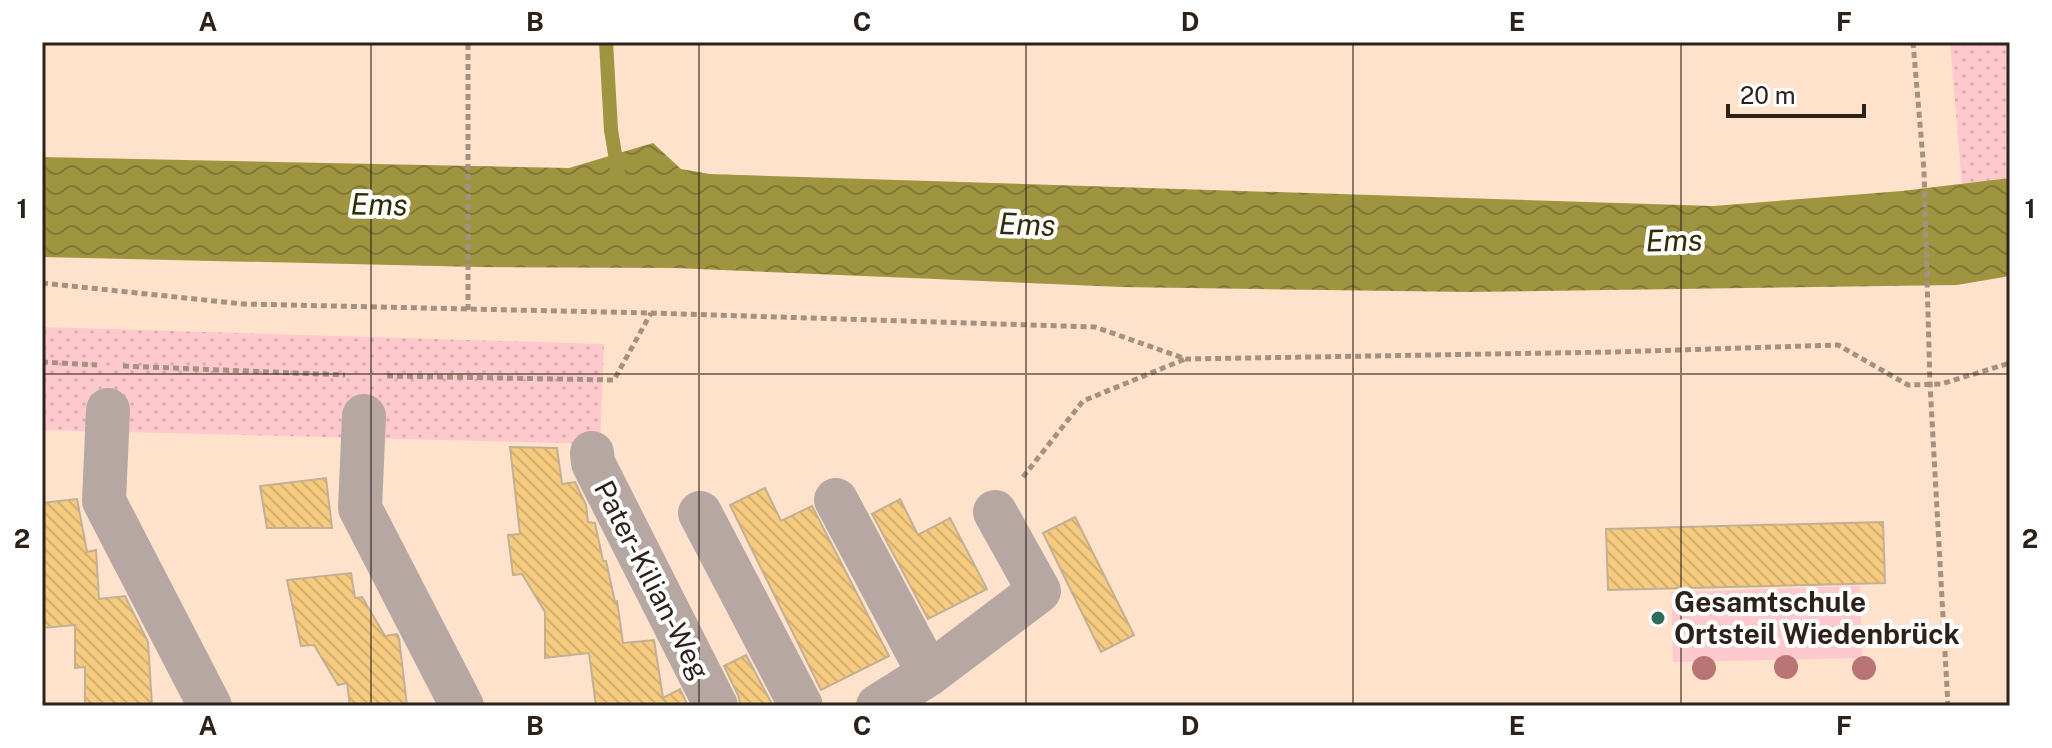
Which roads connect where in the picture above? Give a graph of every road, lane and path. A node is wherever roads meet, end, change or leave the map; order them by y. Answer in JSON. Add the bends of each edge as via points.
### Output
{"nodes":[{"id":1,"x":468,"y":42,"type":"edge"},
{"id":2,"x":1913,"y":42,"type":"edge"},
{"id":3,"x":42,"y":283,"type":"edge"},
{"id":4,"x":468,"y":310,"type":"junction"},
{"id":5,"x":1186,"y":359,"type":"junction"},
{"id":6,"x":2010,"y":363,"type":"edge"},
{"id":7,"x":1930,"y":384,"type":"junction"},
{"id":8,"x":108,"y":410,"type":"dead end"},
{"id":9,"x":364,"y":416,"type":"dead end"},
{"id":10,"x":592,"y":453,"type":"dead end"},
{"id":11,"x":836,"y":500,"type":"dead end"},
{"id":12,"x":995,"y":512,"type":"joint"},
{"id":13,"x":700,"y":513,"type":"dead end"},
{"id":14,"x":929,"y":674,"type":"junction"},
{"id":15,"x":210,"y":706,"type":"edge"},
{"id":16,"x":462,"y":706,"type":"edge"},
{"id":17,"x":716,"y":706,"type":"edge"},
{"id":18,"x":801,"y":706,"type":"edge"},
{"id":19,"x":878,"y":706,"type":"edge"},
{"id":20,"x":1948,"y":706,"type":"edge"}],
"edges":[{"from":1,"to":4,"type":"path"},
{"from":2,"to":7,"type":"path","via":[[1924,171]]},
{"from":3,"to":4,"type":"path","via":[[243,304]]},
{"from":4,"to":5,"type":"path","via":[[1095,327]]},
{"from":5,"to":7,"type":"path","via":[[1838,345],[1908,385]]},
{"from":5,"to":12,"type":"path","via":[[1083,401]]},
{"from":6,"to":7,"type":"path"},
{"from":7,"to":20,"type":"path"},
{"from":8,"to":15,"type":"street","via":[[104,501]]},
{"from":9,"to":16,"type":"street","via":[[360,508]]},
{"from":10,"to":17,"type":"street","name":"Pater-Kilian-Weg"},
{"from":11,"to":14,"type":"street"},
{"from":12,"to":14,"type":"street","via":[[1039,591]]},
{"from":13,"to":18,"type":"street"},
{"from":14,"to":19,"type":"street"}]}
